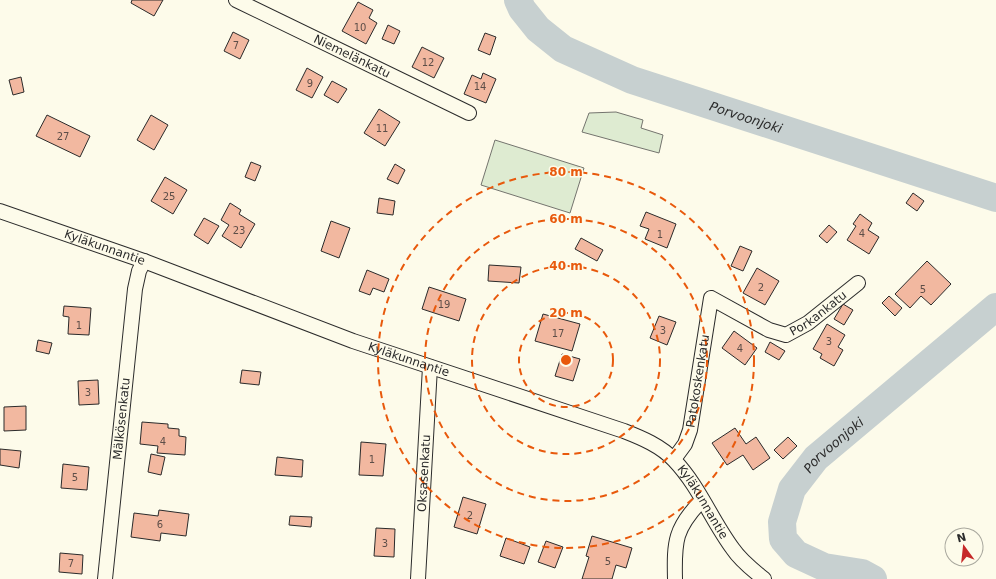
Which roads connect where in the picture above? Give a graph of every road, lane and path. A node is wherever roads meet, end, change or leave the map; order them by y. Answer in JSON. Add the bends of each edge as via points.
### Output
{"nodes":[{"id":1,"x":236,"y":0,"type":"edge"},
{"id":2,"x":469,"y":113,"type":"dead end"},
{"id":3,"x":0,"y":212,"type":"edge"},
{"id":4,"x":144,"y":261,"type":"junction"},
{"id":5,"x":858,"y":283,"type":"dead end"},
{"id":6,"x":711,"y":298,"type":"joint"},
{"id":7,"x":430,"y":367,"type":"junction"},
{"id":8,"x":674,"y":459,"type":"junction"},
{"id":9,"x":702,"y":500,"type":"junction"},
{"id":10,"x":105,"y":579,"type":"edge"},
{"id":11,"x":418,"y":579,"type":"edge"},
{"id":12,"x":675,"y":579,"type":"edge"},
{"id":13,"x":764,"y":579,"type":"edge"}],
"edges":[{"from":1,"to":2,"type":"street","name":"Niemelänkatu"},
{"from":3,"to":4,"type":"street","name":"Kyläkunnantie"},
{"from":4,"to":7,"type":"street","name":"Kyläkunnantie","via":[[353,341]]},
{"from":4,"to":10,"type":"street","name":"Mälkösenkatu","via":[[135,289]]},
{"from":5,"to":6,"type":"street","name":"Porkankatu","via":[[808,324],[786,335],[769,330]]},
{"from":6,"to":8,"type":"street","name":"Patokoskenkatu","via":[[690,430],[685,444]]},
{"from":7,"to":8,"type":"street","name":"Kyläkunnantie","via":[[624,431],[646,440]]},
{"from":7,"to":11,"type":"street","name":"Oksasenkatu"},
{"from":8,"to":9,"type":"street","name":"Kyläkunnantie"},
{"from":9,"to":12,"type":"street","via":[[691,512],[677,537],[674,556]]},
{"from":9,"to":13,"type":"street","name":"Kyläkunnantie","via":[[733,550]]}]}
